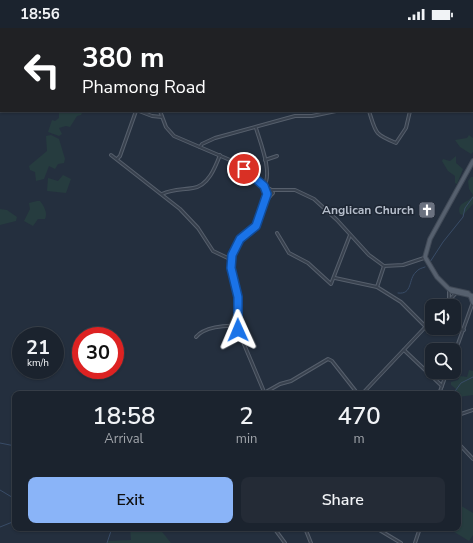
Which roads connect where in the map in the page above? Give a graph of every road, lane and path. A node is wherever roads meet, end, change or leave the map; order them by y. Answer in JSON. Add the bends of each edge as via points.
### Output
{"nodes":[{"id":1,"x":138,"y":112,"type":"edge"},
{"id":2,"x":141,"y":112,"type":"edge"},
{"id":3,"x":160,"y":112,"type":"edge"},
{"id":4,"x":331,"y":112,"type":"edge"},
{"id":5,"x":369,"y":112,"type":"edge"},
{"id":6,"x":410,"y":112,"type":"edge"},
{"id":7,"x":162,"y":117,"type":"junction"},
{"id":8,"x":256,"y":128,"type":"junction"},
{"id":9,"x":200,"y":147,"type":"junction"},
{"id":10,"x":111,"y":155,"type":"dead end"},
{"id":11,"x":220,"y":155,"type":"junction"},
{"id":12,"x":277,"y":156,"type":"dead end"},
{"id":13,"x":117,"y":159,"type":"junction"},
{"id":14,"x":265,"y":160,"type":"junction"},
{"id":15,"x":473,"y":161,"type":"edge"},
{"id":16,"x":264,"y":186,"type":"junction"},
{"id":17,"x":271,"y":190,"type":"junction"},
{"id":18,"x":278,"y":190,"type":"junction"},
{"id":19,"x":267,"y":193,"type":"junction"},
{"id":20,"x":162,"y":194,"type":"junction"},
{"id":21,"x":272,"y":194,"type":"junction"},
{"id":22,"x":264,"y":204,"type":"junction"},
{"id":23,"x":277,"y":233,"type":"dead end"},
{"id":24,"x":350,"y":234,"type":"junction"},
{"id":25,"x":426,"y":257,"type":"junction"},
{"id":26,"x":232,"y":260,"type":"junction"},
{"id":27,"x":384,"y":266,"type":"junction"},
{"id":28,"x":335,"y":278,"type":"junction"},
{"id":29,"x":377,"y":287,"type":"junction"},
{"id":30,"x":450,"y":289,"type":"junction"},
{"id":31,"x":457,"y":292,"type":"junction"},
{"id":32,"x":472,"y":295,"type":"edge"},
{"id":33,"x":448,"y":299,"type":"edge"},
{"id":34,"x":449,"y":299,"type":"edge"},
{"id":35,"x":473,"y":302,"type":"edge"},
{"id":36,"x":237,"y":326,"type":"junction"},
{"id":37,"x":425,"y":326,"type":"joint"},
{"id":38,"x":461,"y":329,"type":"edge"},
{"id":39,"x":464,"y":330,"type":"junction"},
{"id":40,"x":196,"y":337,"type":"dead end"},
{"id":41,"x":459,"y":343,"type":"edge"},
{"id":42,"x":404,"y":350,"type":"junction"},
{"id":43,"x":444,"y":379,"type":"edge"},
{"id":44,"x":442,"y":386,"type":"junction"},
{"id":45,"x":263,"y":391,"type":"edge"},
{"id":46,"x":269,"y":391,"type":"edge"},
{"id":47,"x":356,"y":391,"type":"edge"},
{"id":48,"x":365,"y":391,"type":"edge"},
{"id":49,"x":440,"y":391,"type":"edge"},
{"id":50,"x":473,"y":410,"type":"edge"},
{"id":51,"x":461,"y":414,"type":"edge"},
{"id":52,"x":461,"y":446,"type":"edge"},
{"id":53,"x":473,"y":459,"type":"edge"},
{"id":54,"x":276,"y":531,"type":"edge"},
{"id":55,"x":306,"y":531,"type":"edge"},
{"id":56,"x":381,"y":531,"type":"edge"},
{"id":57,"x":419,"y":531,"type":"edge"},
{"id":58,"x":285,"y":543,"type":"edge"},
{"id":59,"x":312,"y":543,"type":"edge"},
{"id":60,"x":401,"y":543,"type":"edge"},
{"id":61,"x":415,"y":543,"type":"edge"}],
"edges":[{"from":1,"to":13,"type":"street"},
{"from":2,"to":7,"type":"street"},
{"from":3,"to":7,"type":"street"},
{"from":4,"to":8,"type":"street","via":[[294,116]]},
{"from":5,"to":6,"type":"street","via":[[378,135],[396,143],[406,128]]},
{"from":7,"to":9,"type":"street","via":[[174,136]]},
{"from":8,"to":9,"type":"street","via":[[215,138]]},
{"from":8,"to":14,"type":"street"},
{"from":9,"to":11,"type":"street"},
{"from":10,"to":13,"type":"street"},
{"from":11,"to":16,"type":"street","via":[[237,163]]},
{"from":11,"to":20,"type":"street","via":[[206,181],[192,189],[173,189]]},
{"from":12,"to":14,"type":"street"},
{"from":13,"to":20,"type":"street"},
{"from":14,"to":16,"type":"street"},
{"from":15,"to":25,"type":"main road","via":[[430,239]]},
{"from":16,"to":17,"type":"street"},
{"from":16,"to":19,"type":"street"},
{"from":17,"to":18,"type":"street"},
{"from":17,"to":19,"type":"street"},
{"from":17,"to":21,"type":"street"},
{"from":18,"to":21,"type":"street"},
{"from":18,"to":24,"type":"street","via":[[295,190],[308,195],[325,208]]},
{"from":19,"to":21,"type":"street"},
{"from":19,"to":22,"type":"street"},
{"from":20,"to":26,"type":"street","via":[[198,228],[212,251]]},
{"from":21,"to":22,"type":"street"},
{"from":22,"to":26,"type":"street","via":[[255,228],[237,243]]},
{"from":23,"to":28,"type":"street","via":[[289,253],[308,263],[331,284]]},
{"from":24,"to":27,"type":"street","via":[[369,255]]},
{"from":24,"to":28,"type":"street"},
{"from":25,"to":27,"type":"street","via":[[410,264]]},
{"from":25,"to":30,"type":"main road","via":[[437,277]]},
{"from":26,"to":36,"type":"street","via":[[232,273],[238,297]]},
{"from":27,"to":29,"type":"street"},
{"from":28,"to":29,"type":"street"},
{"from":29,"to":37,"type":"street","via":[[401,302]]},
{"from":30,"to":31,"type":"main road"},
{"from":30,"to":33,"type":"street"},
{"from":31,"to":32,"type":"main road"},
{"from":31,"to":34,"type":"street"},
{"from":32,"to":35,"type":"main road"},
{"from":35,"to":39,"type":"street"},
{"from":36,"to":40,"type":"street","via":[[212,328]]},
{"from":36,"to":45,"type":"street","via":[[240,340]]},
{"from":37,"to":42,"type":"street"},
{"from":38,"to":39,"type":"street"},
{"from":39,"to":41,"type":"street"},
{"from":42,"to":44,"type":"street"},
{"from":42,"to":48,"type":"street"},
{"from":43,"to":44,"type":"street"},
{"from":44,"to":49,"type":"street"},
{"from":46,"to":47,"type":"street","via":[[328,359]]},
{"from":50,"to":51,"type":"street"},
{"from":52,"to":53,"type":"street"},
{"from":54,"to":58,"type":"street"},
{"from":55,"to":59,"type":"street"},
{"from":56,"to":60,"type":"street"},
{"from":57,"to":61,"type":"street"}]}
